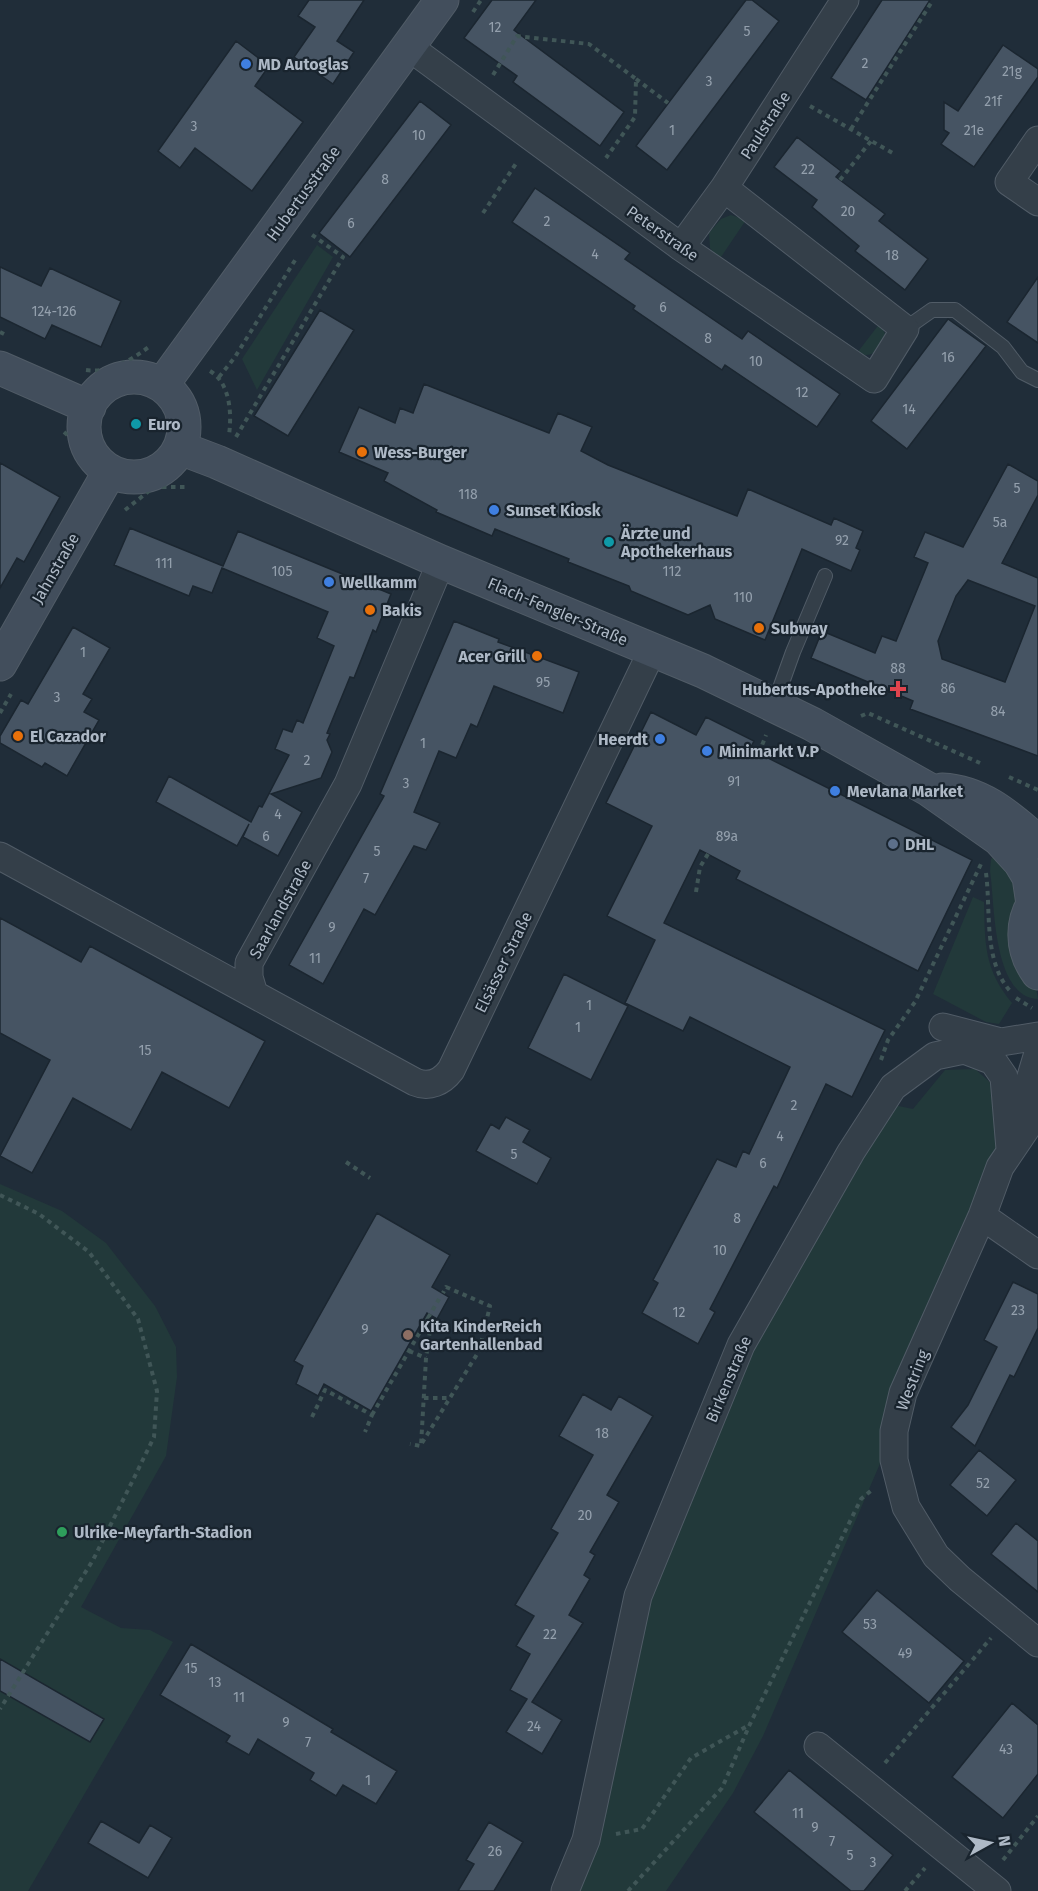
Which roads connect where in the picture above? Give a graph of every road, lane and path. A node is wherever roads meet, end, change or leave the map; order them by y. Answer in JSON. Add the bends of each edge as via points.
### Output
{"nodes":[{"id":1,"x":481,"y":0,"type":"edge"},
{"id":2,"x":845,"y":0,"type":"edge"},
{"id":3,"x":933,"y":0,"type":"edge"},
{"id":4,"x":455,"y":10,"type":"edge"},
{"id":5,"x":409,"y":47,"type":"junction"},
{"id":6,"x":636,"y":79,"type":"junction"},
{"id":7,"x":786,"y":92,"type":"junction"},
{"id":8,"x":477,"y":99,"type":"junction"},
{"id":9,"x":668,"y":103,"type":"dead end"},
{"id":10,"x":851,"y":129,"type":"junction"},
{"id":11,"x":532,"y":139,"type":"junction"},
{"id":12,"x":1038,"y":140,"type":"edge"},
{"id":13,"x":871,"y":141,"type":"junction"},
{"id":14,"x":896,"y":154,"type":"dead end"},
{"id":15,"x":840,"y":180,"type":"dead end"},
{"id":16,"x":590,"y":181,"type":"junction"},
{"id":17,"x":724,"y":188,"type":"junction"},
{"id":18,"x":1038,"y":202,"type":"edge"},
{"id":19,"x":483,"y":213,"type":"dead end"},
{"id":20,"x":318,"y":225,"type":"dead end"},
{"id":21,"x":311,"y":234,"type":"junction"},
{"id":22,"x":305,"y":244,"type":"dead end"},
{"id":23,"x":681,"y":247,"type":"junction"},
{"id":24,"x":300,"y":253,"type":"dead end"},
{"id":25,"x":905,"y":329,"type":"junction"},
{"id":26,"x":158,"y":340,"type":"dead end"},
{"id":27,"x":0,"y":368,"type":"edge"},
{"id":28,"x":79,"y":369,"type":"dead end"},
{"id":29,"x":1038,"y":380,"type":"edge"},
{"id":30,"x":162,"y":385,"type":"junction"},
{"id":31,"x":88,"y":407,"type":"junction"},
{"id":32,"x":228,"y":439,"type":"dead end"},
{"id":33,"x":233,"y":441,"type":"dead end"},
{"id":34,"x":180,"y":448,"type":"junction"},
{"id":35,"x":110,"y":471,"type":"junction"},
{"id":36,"x":194,"y":488,"type":"dead end"},
{"id":37,"x":120,"y":514,"type":"dead end"},
{"id":38,"x":441,"y":562,"type":"junction"},
{"id":39,"x":825,"y":576,"type":"dead end"},
{"id":40,"x":652,"y":651,"type":"junction"},
{"id":41,"x":0,"y":664,"type":"edge"},
{"id":42,"x":772,"y":716,"type":"junction"},
{"id":43,"x":821,"y":729,"type":"junction"},
{"id":44,"x":759,"y":753,"type":"dead end"},
{"id":45,"x":986,"y":766,"type":"dead end"},
{"id":46,"x":1007,"y":776,"type":"dead end"},
{"id":47,"x":928,"y":789,"type":"junction"},
{"id":48,"x":1038,"y":790,"type":"edge"},
{"id":49,"x":1038,"y":842,"type":"edge"},
{"id":50,"x":708,"y":854,"type":"dead end"},
{"id":51,"x":0,"y":856,"type":"edge"},
{"id":52,"x":696,"y":892,"type":"dead end"},
{"id":53,"x":1035,"y":901,"type":"edge"},
{"id":54,"x":1038,"y":973,"type":"edge"},
{"id":55,"x":254,"y":994,"type":"junction"},
{"id":56,"x":915,"y":1002,"type":"dead end"},
{"id":57,"x":1038,"y":1011,"type":"edge"},
{"id":58,"x":943,"y":1027,"type":"dead end"},
{"id":59,"x":1038,"y":1036,"type":"edge"},
{"id":60,"x":888,"y":1040,"type":"dead end"},
{"id":61,"x":881,"y":1046,"type":"dead end"},
{"id":62,"x":1038,"y":1053,"type":"edge"},
{"id":63,"x":1038,"y":1111,"type":"edge"},
{"id":64,"x":1010,"y":1149,"type":"junction"},
{"id":65,"x":346,"y":1162,"type":"dead end"},
{"id":66,"x":370,"y":1178,"type":"dead end"},
{"id":67,"x":0,"y":1195,"type":"edge"},
{"id":68,"x":982,"y":1216,"type":"junction"},
{"id":69,"x":1038,"y":1255,"type":"edge"},
{"id":70,"x":442,"y":1293,"type":"dead end"},
{"id":71,"x":439,"y":1299,"type":"dead end"},
{"id":72,"x":428,"y":1318,"type":"junction"},
{"id":73,"x":409,"y":1351,"type":"junction"},
{"id":74,"x":426,"y":1358,"type":"junction"},
{"id":75,"x":424,"y":1398,"type":"junction"},
{"id":76,"x":450,"y":1398,"type":"junction"},
{"id":77,"x":372,"y":1415,"type":"junction"},
{"id":78,"x":312,"y":1417,"type":"dead end"},
{"id":79,"x":365,"y":1432,"type":"dead end"},
{"id":80,"x":410,"y":1444,"type":"dead end"},
{"id":81,"x":421,"y":1446,"type":"junction"},
{"id":82,"x":894,"y":1460,"type":"junction"},
{"id":83,"x":995,"y":1633,"type":"dead end"},
{"id":84,"x":1038,"y":1643,"type":"edge"},
{"id":85,"x":0,"y":1708,"type":"edge"},
{"id":86,"x":750,"y":1724,"type":"junction"},
{"id":87,"x":818,"y":1746,"type":"dead end"},
{"id":88,"x":878,"y":1793,"type":"junction"},
{"id":89,"x":1038,"y":1816,"type":"edge"},
{"id":90,"x":586,"y":1840,"type":"junction"},
{"id":91,"x":991,"y":1886,"type":"edge"},
{"id":92,"x":565,"y":1891,"type":"edge"},
{"id":93,"x":628,"y":1891,"type":"edge"}],
"edges":[{"from":1,"to":4,"type":"path"},
{"from":2,"to":7,"type":"street","name":"Paulstraße"},
{"from":3,"to":10,"type":"path"},
{"from":4,"to":5,"type":"street","name":"Hubertusstraße"},
{"from":5,"to":8,"type":"street","name":"Peterstraße"},
{"from":5,"to":30,"type":"street","name":"Hubertusstraße"},
{"from":6,"to":8,"type":"path","via":[[589,44],[517,36]]},
{"from":6,"to":9,"type":"path"},
{"from":6,"to":16,"type":"path","via":[[635,117]]},
{"from":7,"to":10,"type":"path"},
{"from":7,"to":17,"type":"street","name":"Paulstraße"},
{"from":8,"to":11,"type":"street","name":"Peterstraße"},
{"from":10,"to":13,"type":"path"},
{"from":11,"to":16,"type":"street","name":"Peterstraße"},
{"from":11,"to":19,"type":"path"},
{"from":12,"to":18,"type":"street","via":[[1009,182]]},
{"from":13,"to":14,"type":"path"},
{"from":13,"to":15,"type":"path"},
{"from":16,"to":23,"type":"street","name":"Peterstraße"},
{"from":17,"to":23,"type":"street","name":"Paulstraße"},
{"from":17,"to":25,"type":"street"},
{"from":20,"to":21,"type":"path"},
{"from":21,"to":22,"type":"path"},
{"from":21,"to":33,"type":"path","via":[[343,257]]},
{"from":23,"to":25,"type":"street","name":"Peterstraße","via":[[874,379]]},
{"from":24,"to":32,"type":"path","via":[[236,357],[219,377],[228,397]]},
{"from":25,"to":29,"type":"lane","name":"Peterstraße","via":[[932,310],[954,310],[1003,347],[1022,372]]},
{"from":26,"to":28,"type":"path","via":[[116,367],[100,372]]},
{"from":27,"to":31,"type":"street"},
{"from":30,"to":31,"type":"street","via":[[146,378],[112,382],[98,392]]},
{"from":30,"to":34,"type":"street","via":[[175,397],[183,413]]},
{"from":31,"to":35,"type":"street","via":[[87,443],[95,459]]},
{"from":34,"to":35,"type":"street","via":[[171,462],[157,472],[125,477]]},
{"from":34,"to":38,"type":"street","name":"Flach-Fengler-Straße"},
{"from":35,"to":41,"type":"street","name":"Jahnstraße"},
{"from":36,"to":37,"type":"path","via":[[154,487]]},
{"from":38,"to":40,"type":"street","name":"Flach-Fengler-Straße"},
{"from":38,"to":55,"type":"street","name":"Saarlandstraße","via":[[348,784],[249,963]]},
{"from":39,"to":42,"type":"lane","via":[[793,652]]},
{"from":40,"to":42,"type":"street","name":"Flach-Fengler-Straße","via":[[703,671]]},
{"from":40,"to":55,"type":"street","name":"Elsässer Straße","via":[[446,1077],[423,1085],[415,1082]]},
{"from":42,"to":43,"type":"street","name":"Flach-Fengler-Straße"},
{"from":42,"to":44,"type":"path"},
{"from":43,"to":45,"type":"path","via":[[868,713]]},
{"from":43,"to":47,"type":"street","name":"Flach-Fengler-Straße"},
{"from":46,"to":48,"type":"path"},
{"from":47,"to":49,"type":"street","name":"Flach-Fengler-Straße","via":[[957,791],[987,801]]},
{"from":47,"to":53,"type":"street","name":"Flach-Fengler-Straße","via":[[999,839],[1020,861]]},
{"from":50,"to":52,"type":"path","via":[[700,867]]},
{"from":51,"to":55,"type":"street"},
{"from":53,"to":54,"type":"street","via":[[1024,935]]},
{"from":56,"to":57,"type":"path","via":[[984,858],[993,960],[1004,985],[1020,1002]]},
{"from":58,"to":59,"type":"street","via":[[1001,1042]]},
{"from":60,"to":61,"type":"path"},
{"from":62,"to":64,"type":"street","name":"Westring"},
{"from":63,"to":64,"type":"street","name":"Westring"},
{"from":64,"to":68,"type":"street","name":"Westring"},
{"from":64,"to":90,"type":"street","name":"Birkenstraße","via":[[1004,1077],[993,1061],[964,1050],[935,1056],[893,1087],[851,1152],[741,1345],[638,1596]]},
{"from":65,"to":66,"type":"path"},
{"from":67,"to":85,"type":"path","via":[[39,1214],[89,1252],[138,1319],[158,1391],[154,1437],[127,1492],[93,1560]]},
{"from":68,"to":69,"type":"street"},
{"from":68,"to":82,"type":"street","name":"Westring","via":[[903,1393],[894,1431]]},
{"from":70,"to":76,"type":"path","via":[[446,1287],[490,1306],[479,1351]]},
{"from":71,"to":72,"type":"path"},
{"from":72,"to":73,"type":"path"},
{"from":72,"to":74,"type":"path","via":[[431,1323]]},
{"from":73,"to":74,"type":"path"},
{"from":73,"to":77,"type":"path"},
{"from":74,"to":75,"type":"path"},
{"from":75,"to":76,"type":"path"},
{"from":75,"to":81,"type":"path"},
{"from":76,"to":81,"type":"path"},
{"from":77,"to":78,"type":"path","via":[[325,1390]]},
{"from":77,"to":79,"type":"path"},
{"from":80,"to":81,"type":"path"},
{"from":82,"to":84,"type":"street","name":"Westring","via":[[906,1507],[936,1556]]},
{"from":82,"to":86,"type":"path","via":[[881,1482],[861,1499]]},
{"from":83,"to":88,"type":"path","via":[[878,1771],[886,1782]]},
{"from":86,"to":90,"type":"path","via":[[691,1758],[642,1829]]},
{"from":86,"to":93,"type":"path","via":[[722,1788]]},
{"from":87,"to":88,"type":"street"},
{"from":88,"to":91,"type":"street"},
{"from":89,"to":91,"type":"path"},
{"from":90,"to":92,"type":"street","name":"Birkenstraße"}]}
